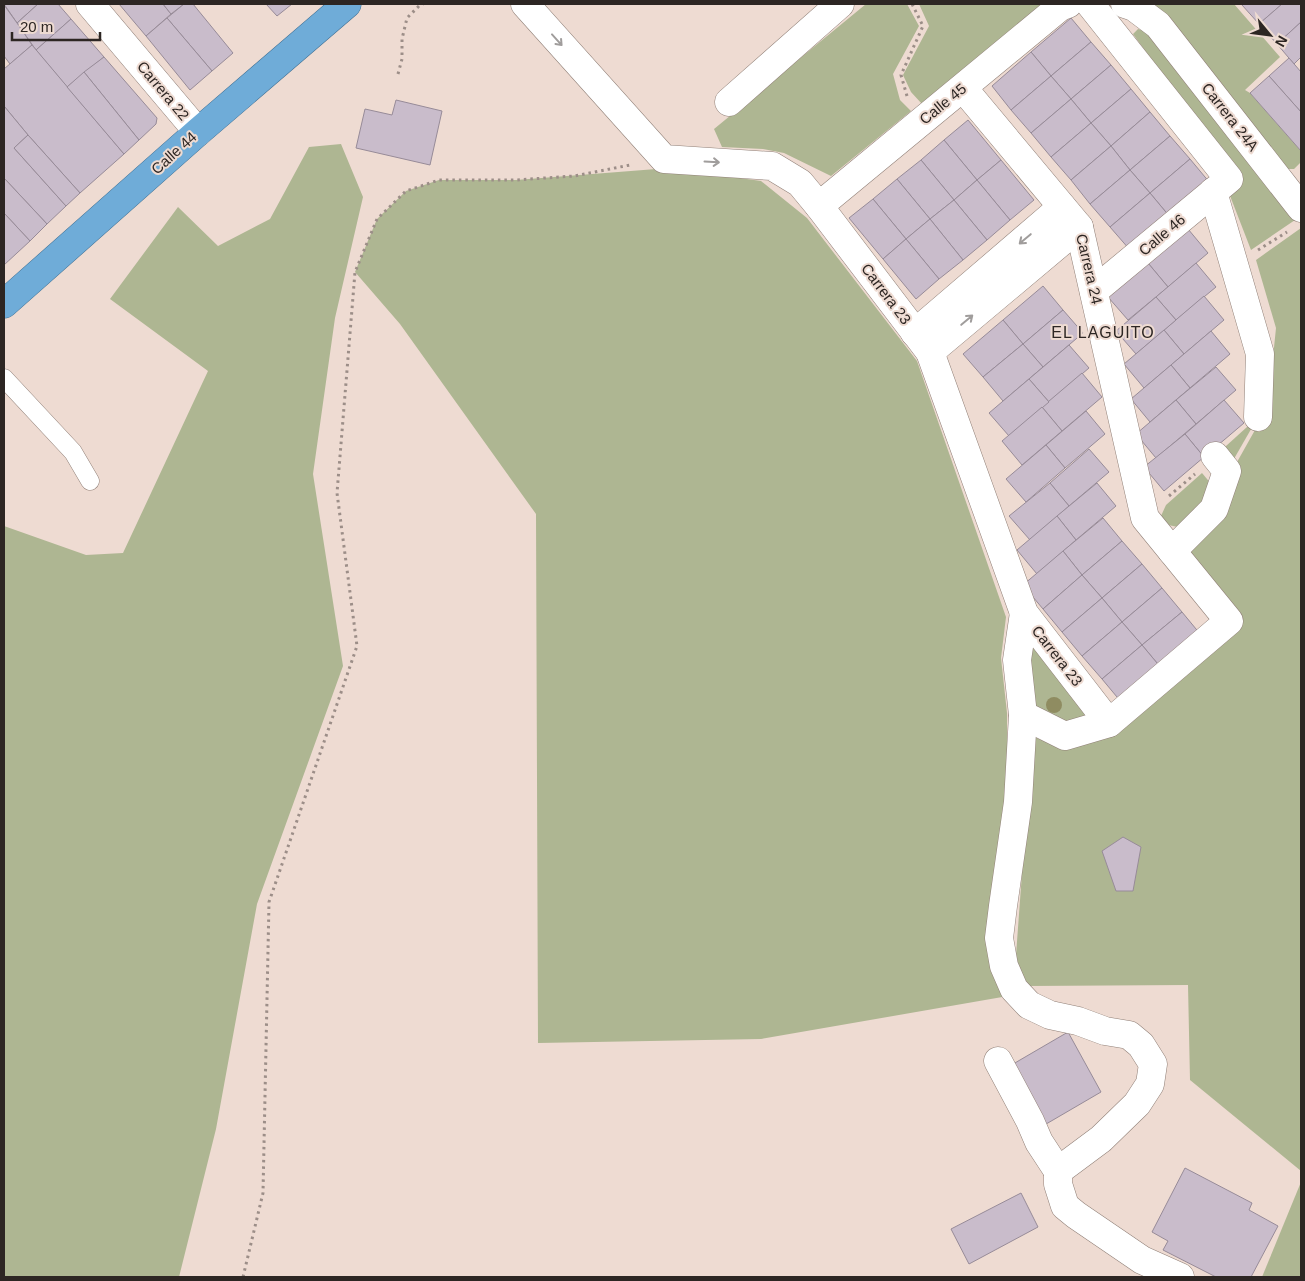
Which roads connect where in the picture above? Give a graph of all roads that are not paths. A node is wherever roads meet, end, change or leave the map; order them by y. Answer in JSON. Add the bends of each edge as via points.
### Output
{"nodes":[{"id":1,"x":90,"y":4,"type":"edge"},
{"id":2,"x":347,"y":4,"type":"edge"},
{"id":3,"x":525,"y":4,"type":"edge"},
{"id":4,"x":840,"y":4,"type":"edge"},
{"id":5,"x":1068,"y":4,"type":"edge"},
{"id":6,"x":1090,"y":4,"type":"edge"},
{"id":7,"x":1125,"y":4,"type":"edge"},
{"id":8,"x":962,"y":88,"type":"junction"},
{"id":9,"x":729,"y":102,"type":"dead end"},
{"id":10,"x":198,"y":132,"type":"junction"},
{"id":11,"x":1221,"y":186,"type":"junction"},
{"id":12,"x":819,"y":206,"type":"junction"},
{"id":13,"x":1297,"y":208,"type":"edge"},
{"id":14,"x":1070,"y":217,"type":"junction"},
{"id":15,"x":1094,"y":291,"type":"junction"},
{"id":16,"x":4,"y":304,"type":"edge"},
{"id":17,"x":923,"y":342,"type":"junction"},
{"id":18,"x":4,"y":378,"type":"edge"},
{"id":19,"x":1258,"y":417,"type":"dead end"},
{"id":20,"x":1215,"y":456,"type":"dead end"},
{"id":21,"x":90,"y":481,"type":"dead end"},
{"id":22,"x":1172,"y":551,"type":"junction"},
{"id":23,"x":1024,"y":613,"type":"junction"},
{"id":24,"x":1023,"y":715,"type":"junction"},
{"id":25,"x":1109,"y":723,"type":"junction"},
{"id":26,"x":998,"y":1061,"type":"dead end"},
{"id":27,"x":1058,"y":1172,"type":"junction"},
{"id":28,"x":1180,"y":1277,"type":"edge"}],
"edges":[{"from":1,"to":10,"type":"street","name":"Carrera 22"},
{"from":2,"to":10,"type":"highway","name":"Calle 44"},
{"from":3,"to":12,"type":"street","name":"Carrera 23","one_way":true,"via":[[664,159],[772,166],[800,183]]},
{"from":4,"to":9,"type":"street"},
{"from":5,"to":8,"type":"street","name":"Calle 45","via":[[1060,6]]},
{"from":6,"to":11,"type":"street"},
{"from":7,"to":13,"type":"street","name":"Carrera 24A","via":[[1158,25]]},
{"from":8,"to":12,"type":"street","name":"Calle 45"},
{"from":8,"to":14,"type":"street","name":"Carrera 24"},
{"from":10,"to":16,"type":"highway","name":"Calle 44"},
{"from":11,"to":15,"type":"street","name":"Calle 46"},
{"from":11,"to":19,"type":"street","via":[[1234,265],[1260,354]]},
{"from":12,"to":17,"type":"street","name":"Carrera 23"},
{"from":14,"to":15,"type":"street","name":"Carrera 24"},
{"from":14,"to":17,"type":"street"},
{"from":15,"to":22,"type":"street","name":"Carrera 24","via":[[1144,518]]},
{"from":17,"to":23,"type":"street","name":"Carrera 23"},
{"from":18,"to":21,"type":"lane","via":[[73,452]]},
{"from":20,"to":22,"type":"street","via":[[1227,471],[1214,509]]},
{"from":22,"to":25,"type":"street","via":[[1230,621]]},
{"from":23,"to":24,"type":"street","via":[[1017,660]]},
{"from":23,"to":25,"type":"street","name":"Carrera 23"},
{"from":24,"to":25,"type":"street","via":[[1065,736]]},
{"from":24,"to":27,"type":"street","via":[[1018,802],[999,938],[1004,966],[1014,989],[1029,1006],[1105,1031],[1129,1035],[1141,1045],[1153,1064],[1150,1084],[1136,1104],[1101,1139]]},
{"from":26,"to":27,"type":"street"},
{"from":27,"to":28,"type":"street","via":[[1065,1206],[1142,1260]]}]}
